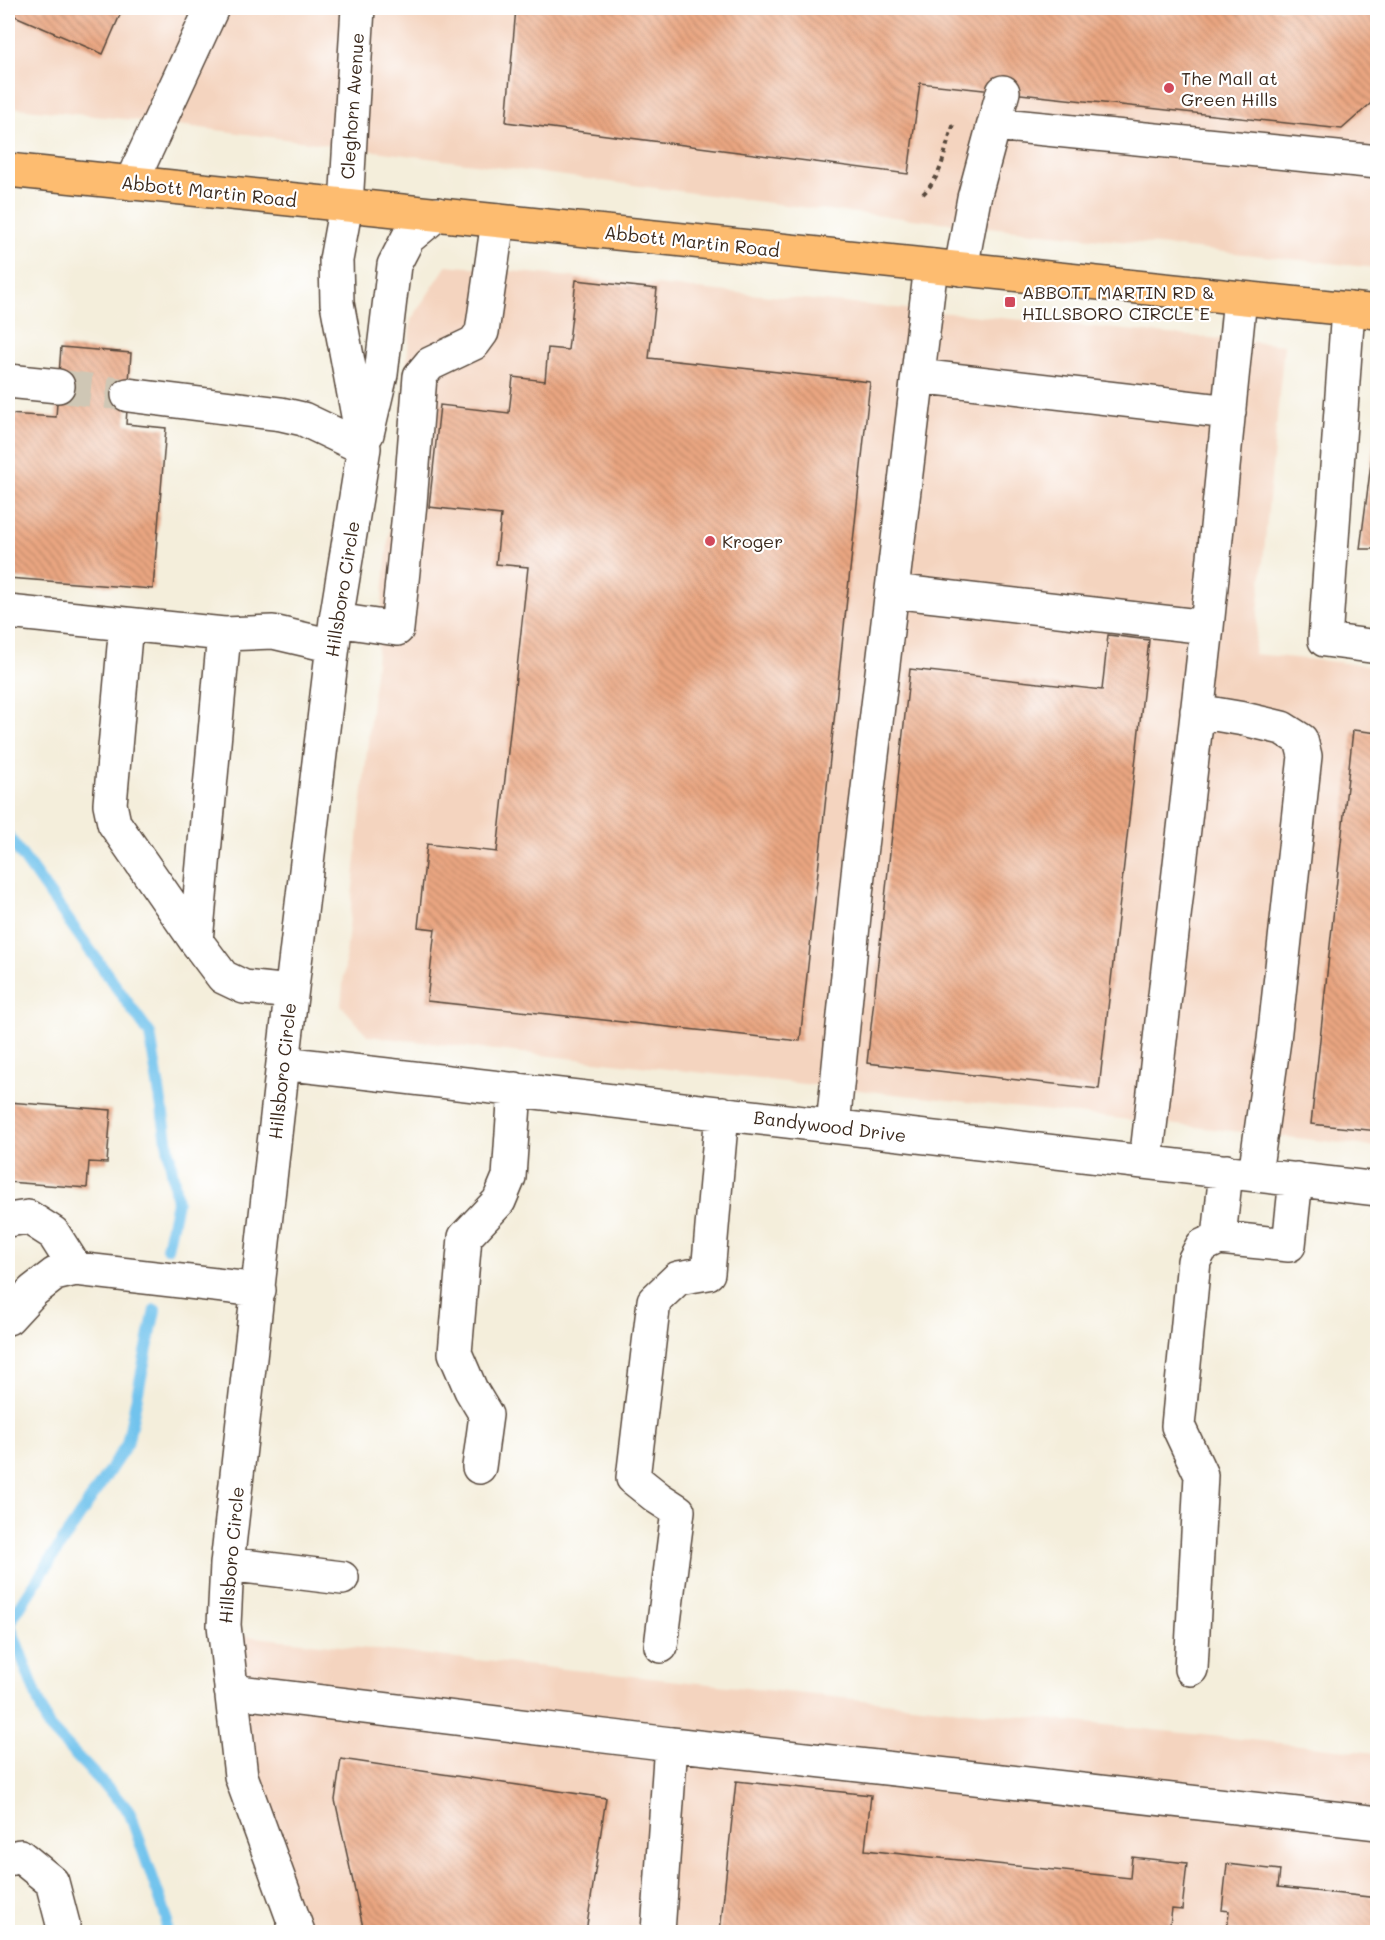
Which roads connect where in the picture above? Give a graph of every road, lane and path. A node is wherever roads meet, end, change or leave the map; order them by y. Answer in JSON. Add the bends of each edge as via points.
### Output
{"nodes":[{"id":1,"x":212,"y":8,"type":"edge"},
{"id":2,"x":358,"y":8,"type":"edge"},
{"id":3,"x":1003,"y":92,"type":"dead end"},
{"id":4,"x":994,"y":124,"type":"junction"},
{"id":5,"x":1377,"y":162,"type":"edge"},
{"id":6,"x":8,"y":170,"type":"edge"},
{"id":7,"x":131,"y":183,"type":"junction"},
{"id":8,"x":346,"y":205,"type":"junction"},
{"id":9,"x":437,"y":214,"type":"junction"},
{"id":10,"x":498,"y":221,"type":"junction"},
{"id":11,"x":946,"y":267,"type":"junction"},
{"id":12,"x":1240,"y":298,"type":"junction"},
{"id":13,"x":1363,"y":311,"type":"edge"},
{"id":14,"x":918,"y":376,"type":"junction"},
{"id":15,"x":8,"y":381,"type":"edge"},
{"id":16,"x":58,"y":386,"type":"tunnel mouth"},
{"id":17,"x":128,"y":395,"type":"tunnel mouth"},
{"id":18,"x":1229,"y":412,"type":"junction"},
{"id":19,"x":364,"y":448,"type":"junction"},
{"id":20,"x":892,"y":591,"type":"junction"},
{"id":21,"x":8,"y":612,"type":"edge"},
{"id":22,"x":126,"y":624,"type":"junction"},
{"id":23,"x":1207,"y":627,"type":"junction"},
{"id":24,"x":334,"y":633,"type":"junction"},
{"id":25,"x":224,"y":634,"type":"junction"},
{"id":26,"x":1377,"y":646,"type":"edge"},
{"id":27,"x":1197,"y":711,"type":"junction"},
{"id":28,"x":196,"y":942,"type":"junction"},
{"id":29,"x":291,"y":992,"type":"junction"},
{"id":30,"x":283,"y":1063,"type":"junction"},
{"id":31,"x":515,"y":1089,"type":"junction"},
{"id":32,"x":722,"y":1113,"type":"junction"},
{"id":33,"x":832,"y":1126,"type":"junction"},
{"id":34,"x":1146,"y":1162,"type":"junction"},
{"id":35,"x":1241,"y":1173,"type":"junction"},
{"id":36,"x":1296,"y":1179,"type":"junction"},
{"id":37,"x":1377,"y":1189,"type":"edge"},
{"id":38,"x":8,"y":1220,"type":"edge"},
{"id":39,"x":1219,"y":1238,"type":"junction"},
{"id":40,"x":76,"y":1269,"type":"junction"},
{"id":41,"x":259,"y":1290,"type":"junction"},
{"id":42,"x":8,"y":1318,"type":"edge"},
{"id":43,"x":479,"y":1467,"type":"dead end"},
{"id":44,"x":227,"y":1564,"type":"junction"},
{"id":45,"x":342,"y":1578,"type":"dead end"},
{"id":46,"x":661,"y":1646,"type":"dead end"},
{"id":47,"x":1191,"y":1669,"type":"dead end"},
{"id":48,"x":231,"y":1691,"type":"junction"},
{"id":49,"x":671,"y":1744,"type":"junction"},
{"id":50,"x":1377,"y":1823,"type":"edge"},
{"id":51,"x":8,"y":1859,"type":"edge"},
{"id":52,"x":63,"y":1932,"type":"edge"},
{"id":53,"x":298,"y":1932,"type":"edge"},
{"id":54,"x":658,"y":1932,"type":"edge"}],
"edges":[{"from":1,"to":7,"type":"street"},
{"from":2,"to":8,"type":"street","name":"Cleghorn Avenue"},
{"from":3,"to":4,"type":"street"},
{"from":4,"to":5,"type":"street"},
{"from":4,"to":11,"type":"street","via":[[974,198]]},
{"from":6,"to":7,"type":"main road","name":"Abbott Martin Road"},
{"from":7,"to":8,"type":"main road","name":"Abbott Martin Road"},
{"from":8,"to":9,"type":"main road","name":"Abbott Martin Road"},
{"from":8,"to":19,"type":"street","name":"Hillsboro Circle","via":[[336,260],[337,303]]},
{"from":9,"to":10,"type":"main road","name":"Abbott Martin Road"},
{"from":9,"to":19,"type":"street","via":[[408,238],[394,265],[381,374]]},
{"from":10,"to":11,"type":"main road","name":"Abbott Martin Road"},
{"from":10,"to":24,"type":"street","via":[[483,333],[474,343],[430,364],[420,376],[396,629]]},
{"from":11,"to":12,"type":"main road","name":"Abbott Martin Road"},
{"from":11,"to":14,"type":"street"},
{"from":12,"to":13,"type":"main road","name":"Abbott Martin Road"},
{"from":12,"to":18,"type":"street"},
{"from":13,"to":26,"type":"street","via":[[1325,640]]},
{"from":14,"to":18,"type":"street"},
{"from":14,"to":20,"type":"street"},
{"from":15,"to":16,"type":"street"},
{"from":17,"to":19,"type":"street","via":[[281,414],[303,419]]},
{"from":18,"to":23,"type":"street"},
{"from":19,"to":24,"type":"street","name":"Hillsboro Circle"},
{"from":20,"to":23,"type":"street"},
{"from":20,"to":33,"type":"street"},
{"from":21,"to":22,"type":"street"},
{"from":22,"to":25,"type":"street"},
{"from":22,"to":28,"type":"street","via":[[110,813]]},
{"from":23,"to":27,"type":"street"},
{"from":24,"to":25,"type":"street"},
{"from":24,"to":29,"type":"street","name":"Hillsboro Circle"},
{"from":25,"to":28,"type":"street"},
{"from":27,"to":34,"type":"street"},
{"from":27,"to":35,"type":"street","via":[[1282,728],[1301,740],[1305,756],[1274,1040]]},
{"from":28,"to":29,"type":"street","via":[[223,977],[233,983]]},
{"from":29,"to":30,"type":"street","name":"Hillsboro Circle"},
{"from":30,"to":31,"type":"street","name":"Bandywood Drive"},
{"from":30,"to":41,"type":"street","name":"Hillsboro Circle"},
{"from":31,"to":32,"type":"street","name":"Bandywood Drive"},
{"from":31,"to":43,"type":"street","via":[[509,1178],[500,1201],[465,1237],[455,1353],[486,1415]]},
{"from":32,"to":33,"type":"street","name":"Bandywood Drive"},
{"from":32,"to":46,"type":"street","via":[[708,1273],[678,1278],[654,1300],[633,1478],[678,1510]]},
{"from":33,"to":34,"type":"street","name":"Bandywood Drive"},
{"from":34,"to":35,"type":"street","name":"Bandywood Drive"},
{"from":35,"to":36,"type":"street","name":"Bandywood Drive"},
{"from":35,"to":39,"type":"street"},
{"from":36,"to":37,"type":"street","name":"Bandywood Drive"},
{"from":36,"to":39,"type":"street","via":[[1289,1245]]},
{"from":38,"to":40,"type":"street","via":[[28,1217],[53,1233]]},
{"from":39,"to":47,"type":"street","via":[[1202,1246],[1194,1261],[1178,1426],[1201,1475]]},
{"from":40,"to":41,"type":"street"},
{"from":40,"to":42,"type":"street","via":[[55,1274]]},
{"from":41,"to":44,"type":"street","name":"Hillsboro Circle"},
{"from":44,"to":45,"type":"street"},
{"from":44,"to":48,"type":"street","name":"Hillsboro Circle","via":[[224,1625]]},
{"from":48,"to":49,"type":"street"},
{"from":48,"to":53,"type":"street","name":"Hillsboro Circle","via":[[240,1776]]},
{"from":49,"to":50,"type":"street"},
{"from":49,"to":54,"type":"street"},
{"from":51,"to":52,"type":"street","via":[[20,1856],[52,1882]]}]}
